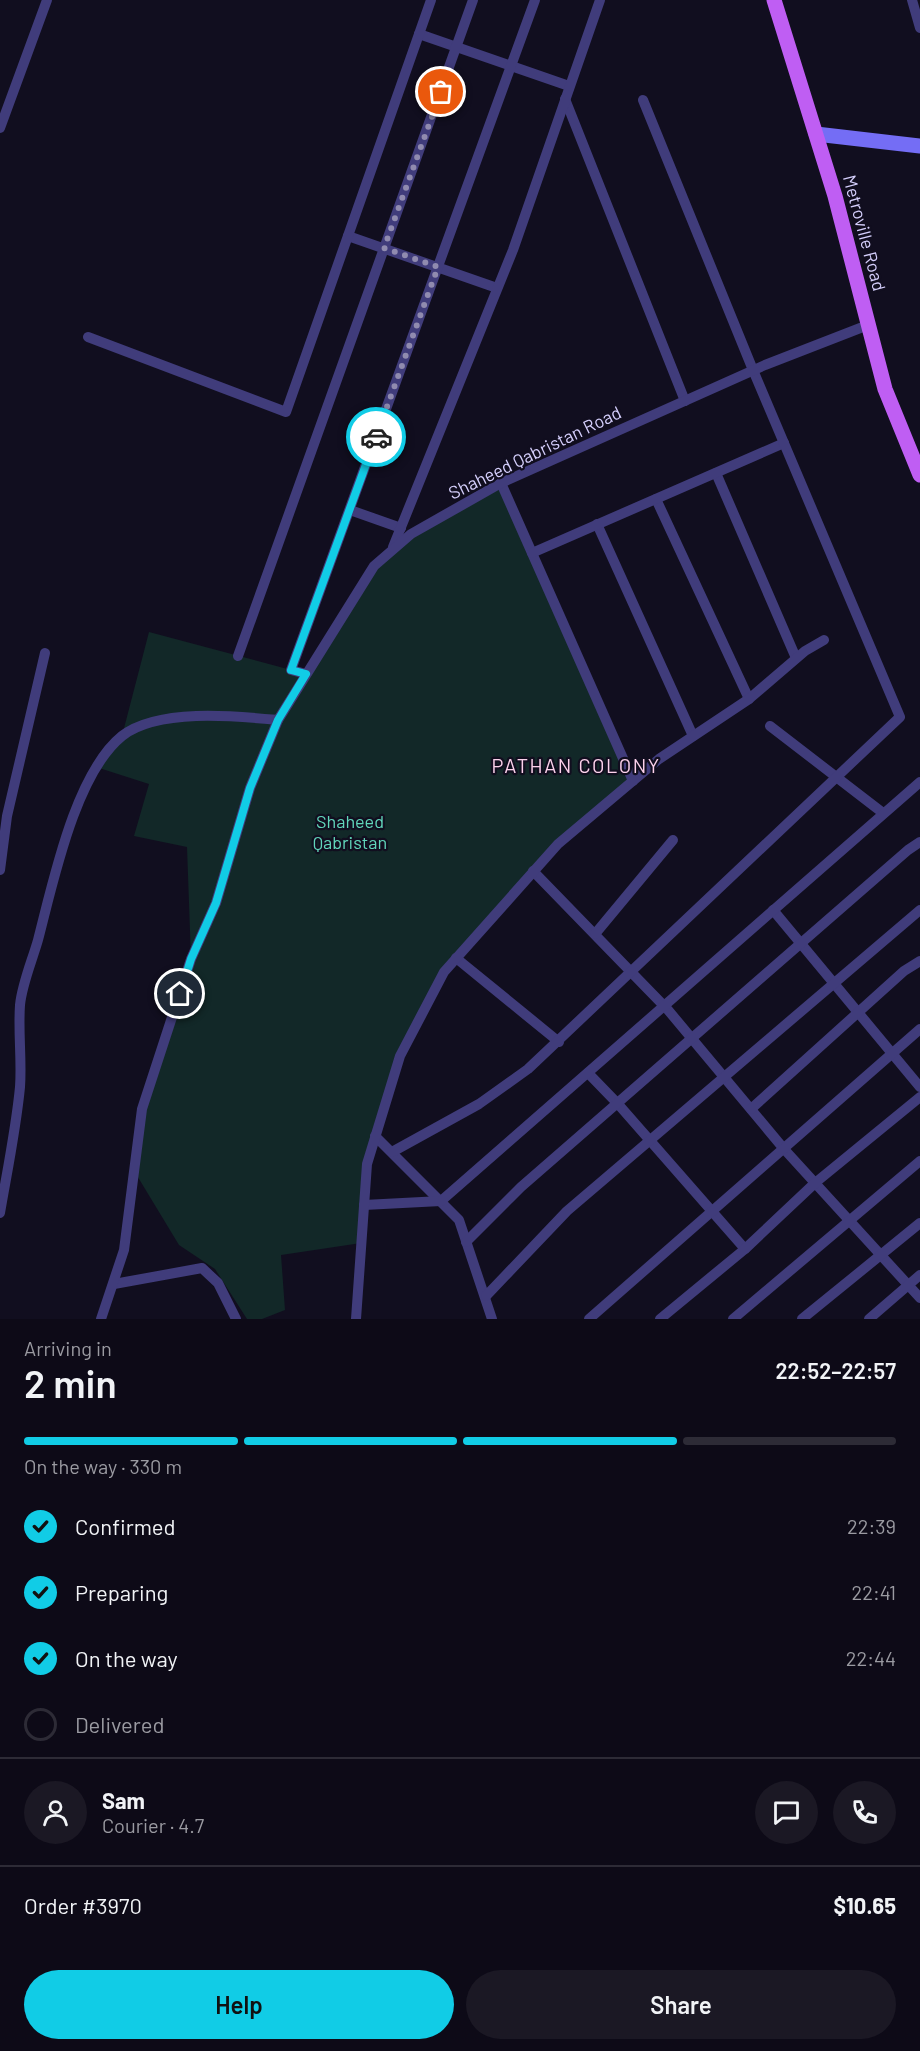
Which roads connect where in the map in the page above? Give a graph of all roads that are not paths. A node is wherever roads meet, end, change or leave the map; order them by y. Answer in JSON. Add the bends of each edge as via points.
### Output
{"nodes":[{"id":1,"x":47,"y":0,"type":"edge"},
{"id":2,"x":431,"y":0,"type":"edge"},
{"id":3,"x":473,"y":0,"type":"edge"},
{"id":4,"x":535,"y":0,"type":"edge"},
{"id":5,"x":600,"y":0,"type":"edge"},
{"id":6,"x":774,"y":0,"type":"edge"},
{"id":7,"x":912,"y":0,"type":"edge"},
{"id":8,"x":920,"y":28,"type":"edge"},
{"id":9,"x":419,"y":34,"type":"junction"},
{"id":10,"x":457,"y":47,"type":"junction"},
{"id":11,"x":511,"y":66,"type":"junction"},
{"id":12,"x":569,"y":86,"type":"junction"},
{"id":13,"x":565,"y":99,"type":"junction"},
{"id":14,"x":643,"y":100,"type":"dead end"},
{"id":15,"x":0,"y":128,"type":"edge"},
{"id":16,"x":816,"y":134,"type":"junction"},
{"id":17,"x":920,"y":146,"type":"edge"},
{"id":18,"x":348,"y":236,"type":"junction"},
{"id":19,"x":384,"y":248,"type":"junction"},
{"id":20,"x":438,"y":267,"type":"junction"},
{"id":21,"x":497,"y":288,"type":"junction"},
{"id":22,"x":868,"y":326,"type":"junction"},
{"id":23,"x":88,"y":337,"type":"dead end"},
{"id":24,"x":753,"y":370,"type":"junction"},
{"id":25,"x":685,"y":401,"type":"junction"},
{"id":26,"x":784,"y":443,"type":"junction"},
{"id":27,"x":716,"y":473,"type":"junction"},
{"id":28,"x":920,"y":476,"type":"edge"},
{"id":29,"x":501,"y":483,"type":"junction"},
{"id":30,"x":656,"y":499,"type":"junction"},
{"id":31,"x":350,"y":510,"type":"junction"},
{"id":32,"x":597,"y":525,"type":"junction"},
{"id":33,"x":401,"y":528,"type":"junction"},
{"id":34,"x":392,"y":550,"type":"junction"},
{"id":35,"x":531,"y":553,"type":"junction"},
{"id":36,"x":824,"y":640,"type":"dead end"},
{"id":37,"x":45,"y":653,"type":"dead end"},
{"id":38,"x":238,"y":656,"type":"dead end"},
{"id":39,"x":796,"y":658,"type":"junction"},
{"id":40,"x":306,"y":674,"type":"junction"},
{"id":41,"x":749,"y":699,"type":"junction"},
{"id":42,"x":278,"y":720,"type":"junction"},
{"id":43,"x":770,"y":726,"type":"dead end"},
{"id":44,"x":693,"y":736,"type":"junction"},
{"id":45,"x":837,"y":776,"type":"junction"},
{"id":46,"x":633,"y":781,"type":"junction"},
{"id":47,"x":920,"y":782,"type":"edge"},
{"id":48,"x":883,"y":813,"type":"junction"},
{"id":49,"x":673,"y":840,"type":"dead end"},
{"id":50,"x":916,"y":844,"type":"edge"},
{"id":51,"x":920,"y":857,"type":"edge"},
{"id":52,"x":0,"y":870,"type":"edge"},
{"id":53,"x":533,"y":871,"type":"junction"},
{"id":54,"x":773,"y":910,"type":"junction"},
{"id":55,"x":920,"y":910,"type":"edge"},
{"id":56,"x":595,"y":934,"type":"junction"},
{"id":57,"x":801,"y":944,"type":"junction"},
{"id":58,"x":456,"y":958,"type":"junction"},
{"id":59,"x":920,"y":961,"type":"edge"},
{"id":60,"x":630,"y":970,"type":"junction"},
{"id":61,"x":832,"y":984,"type":"junction"},
{"id":62,"x":664,"y":1006,"type":"junction"},
{"id":63,"x":858,"y":1013,"type":"junction"},
{"id":64,"x":920,"y":1029,"type":"edge"},
{"id":65,"x":693,"y":1040,"type":"junction"},
{"id":66,"x":559,"y":1042,"type":"junction"},
{"id":67,"x":892,"y":1054,"type":"junction"},
{"id":68,"x":588,"y":1073,"type":"junction"},
{"id":69,"x":723,"y":1076,"type":"junction"},
{"id":70,"x":920,"y":1087,"type":"edge"},
{"id":71,"x":920,"y":1097,"type":"edge"},
{"id":72,"x":618,"y":1104,"type":"junction"},
{"id":73,"x":751,"y":1109,"type":"junction"},
{"id":74,"x":375,"y":1136,"type":"junction"},
{"id":75,"x":649,"y":1141,"type":"junction"},
{"id":76,"x":784,"y":1149,"type":"junction"},
{"id":77,"x":392,"y":1152,"type":"junction"},
{"id":78,"x":920,"y":1161,"type":"edge"},
{"id":79,"x":815,"y":1183,"type":"junction"},
{"id":80,"x":441,"y":1201,"type":"junction"},
{"id":81,"x":364,"y":1205,"type":"junction"},
{"id":82,"x":713,"y":1211,"type":"junction"},
{"id":83,"x":0,"y":1213,"type":"edge"},
{"id":84,"x":850,"y":1222,"type":"junction"},
{"id":85,"x":920,"y":1222,"type":"edge"},
{"id":86,"x":466,"y":1242,"type":"junction"},
{"id":87,"x":745,"y":1249,"type":"junction"},
{"id":88,"x":881,"y":1256,"type":"junction"},
{"id":89,"x":920,"y":1275,"type":"edge"},
{"id":90,"x":114,"y":1284,"type":"junction"},
{"id":91,"x":909,"y":1286,"type":"junction"},
{"id":92,"x":486,"y":1296,"type":"junction"},
{"id":93,"x":920,"y":1298,"type":"edge"},
{"id":94,"x":101,"y":1319,"type":"edge"},
{"id":95,"x":236,"y":1319,"type":"edge"},
{"id":96,"x":356,"y":1319,"type":"edge"},
{"id":97,"x":492,"y":1319,"type":"edge"},
{"id":98,"x":589,"y":1319,"type":"edge"},
{"id":99,"x":660,"y":1319,"type":"edge"},
{"id":100,"x":733,"y":1319,"type":"edge"},
{"id":101,"x":802,"y":1319,"type":"edge"},
{"id":102,"x":869,"y":1319,"type":"edge"}],
"edges":[{"from":1,"to":15,"type":"street"},
{"from":2,"to":9,"type":"street"},
{"from":3,"to":10,"type":"street"},
{"from":4,"to":11,"type":"street"},
{"from":5,"to":12,"type":"street"},
{"from":6,"to":16,"type":"main road","name":"Metroville Road"},
{"from":7,"to":8,"type":"street"},
{"from":9,"to":10,"type":"street"},
{"from":9,"to":18,"type":"street"},
{"from":10,"to":11,"type":"street"},
{"from":10,"to":19,"type":"street"},
{"from":11,"to":12,"type":"street"},
{"from":11,"to":20,"type":"street"},
{"from":12,"to":13,"type":"street"},
{"from":13,"to":21,"type":"street"},
{"from":13,"to":25,"type":"street"},
{"from":14,"to":24,"type":"street"},
{"from":16,"to":17,"type":"street"},
{"from":16,"to":22,"type":"main road","name":"Metroville Road"},
{"from":18,"to":19,"type":"street"},
{"from":18,"to":23,"type":"street","via":[[286,412]]},
{"from":19,"to":20,"type":"street"},
{"from":19,"to":38,"type":"street"},
{"from":20,"to":21,"type":"street"},
{"from":20,"to":31,"type":"street"},
{"from":21,"to":33,"type":"street"},
{"from":22,"to":24,"type":"street","name":"Shaheed Qabristan Road"},
{"from":22,"to":28,"type":"main road","name":"Metroville Road","via":[[885,389]]},
{"from":24,"to":25,"type":"street","name":"Shaheed Qabristan Road"},
{"from":24,"to":26,"type":"street"},
{"from":25,"to":29,"type":"street","name":"Shaheed Qabristan Road"},
{"from":26,"to":27,"type":"street"},
{"from":26,"to":45,"type":"street","via":[[900,717]]},
{"from":27,"to":30,"type":"street"},
{"from":27,"to":39,"type":"street"},
{"from":29,"to":34,"type":"street","name":"Shaheed Qabristan Road","via":[[411,534]]},
{"from":29,"to":35,"type":"street"},
{"from":30,"to":32,"type":"street"},
{"from":30,"to":41,"type":"street"},
{"from":31,"to":33,"type":"street"},
{"from":31,"to":40,"type":"street","via":[[291,670]]},
{"from":32,"to":35,"type":"street"},
{"from":32,"to":44,"type":"street"},
{"from":33,"to":34,"type":"street"},
{"from":34,"to":40,"type":"street","name":"Shaheed Qabristan Road","via":[[374,566]]},
{"from":35,"to":46,"type":"street"},
{"from":36,"to":39,"type":"street"},
{"from":37,"to":52,"type":"street","via":[[7,816]]},
{"from":39,"to":41,"type":"street"},
{"from":40,"to":42,"type":"street","name":"Shaheed Qabristan Road"},
{"from":41,"to":44,"type":"street"},
{"from":42,"to":83,"type":"street","via":[[190,716],[154,723],[122,736],[96,767],[82,793],[58,866],[20,1004],[20,1087]]},
{"from":42,"to":90,"type":"street","name":"Shaheed Qabristan Road","via":[[250,788],[216,903],[191,959],[142,1109],[124,1250]]},
{"from":43,"to":45,"type":"street"},
{"from":44,"to":46,"type":"street"},
{"from":45,"to":48,"type":"street"},
{"from":45,"to":60,"type":"street"},
{"from":46,"to":53,"type":"street","via":[[558,844]]},
{"from":47,"to":48,"type":"street"},
{"from":48,"to":54,"type":"street"},
{"from":49,"to":56,"type":"street"},
{"from":50,"to":51,"type":"street"},
{"from":50,"to":57,"type":"street"},
{"from":53,"to":56,"type":"street"},
{"from":53,"to":58,"type":"street"},
{"from":54,"to":57,"type":"street"},
{"from":54,"to":62,"type":"street"},
{"from":55,"to":61,"type":"street"},
{"from":56,"to":60,"type":"street"},
{"from":57,"to":61,"type":"street"},
{"from":57,"to":65,"type":"street"},
{"from":58,"to":66,"type":"street"},
{"from":58,"to":74,"type":"street","via":[[444,972],[400,1056]]},
{"from":59,"to":63,"type":"street"},
{"from":60,"to":62,"type":"street"},
{"from":60,"to":66,"type":"street"},
{"from":61,"to":63,"type":"street"},
{"from":61,"to":69,"type":"street"},
{"from":62,"to":65,"type":"street"},
{"from":62,"to":68,"type":"street"},
{"from":63,"to":67,"type":"street"},
{"from":63,"to":73,"type":"street"},
{"from":64,"to":67,"type":"street"},
{"from":65,"to":69,"type":"street"},
{"from":65,"to":72,"type":"street"},
{"from":66,"to":77,"type":"street","via":[[480,1104]]},
{"from":67,"to":70,"type":"street"},
{"from":67,"to":76,"type":"street"},
{"from":68,"to":72,"type":"street"},
{"from":68,"to":80,"type":"street"},
{"from":69,"to":73,"type":"street"},
{"from":69,"to":75,"type":"street"},
{"from":71,"to":79,"type":"street"},
{"from":72,"to":75,"type":"street"},
{"from":72,"to":86,"type":"street","via":[[521,1187]]},
{"from":73,"to":76,"type":"street"},
{"from":74,"to":77,"type":"street"},
{"from":74,"to":81,"type":"street","via":[[367,1164]]},
{"from":75,"to":82,"type":"street"},
{"from":75,"to":92,"type":"street","via":[[567,1211]]},
{"from":76,"to":79,"type":"street"},
{"from":76,"to":82,"type":"street"},
{"from":77,"to":80,"type":"street"},
{"from":78,"to":84,"type":"street"},
{"from":79,"to":84,"type":"street"},
{"from":79,"to":87,"type":"street"},
{"from":80,"to":81,"type":"street"},
{"from":80,"to":86,"type":"street","via":[[459,1220]]},
{"from":81,"to":96,"type":"street"},
{"from":82,"to":87,"type":"street"},
{"from":82,"to":98,"type":"street"},
{"from":84,"to":88,"type":"street"},
{"from":84,"to":100,"type":"street"},
{"from":85,"to":88,"type":"street"},
{"from":86,"to":92,"type":"street"},
{"from":87,"to":99,"type":"street"},
{"from":88,"to":91,"type":"street"},
{"from":88,"to":101,"type":"street"},
{"from":89,"to":91,"type":"street"},
{"from":90,"to":94,"type":"street","name":"Shaheed Qabristan Road"},
{"from":90,"to":95,"type":"street","via":[[202,1268],[218,1283]]},
{"from":91,"to":93,"type":"street"},
{"from":91,"to":102,"type":"street"},
{"from":92,"to":97,"type":"street"}]}
